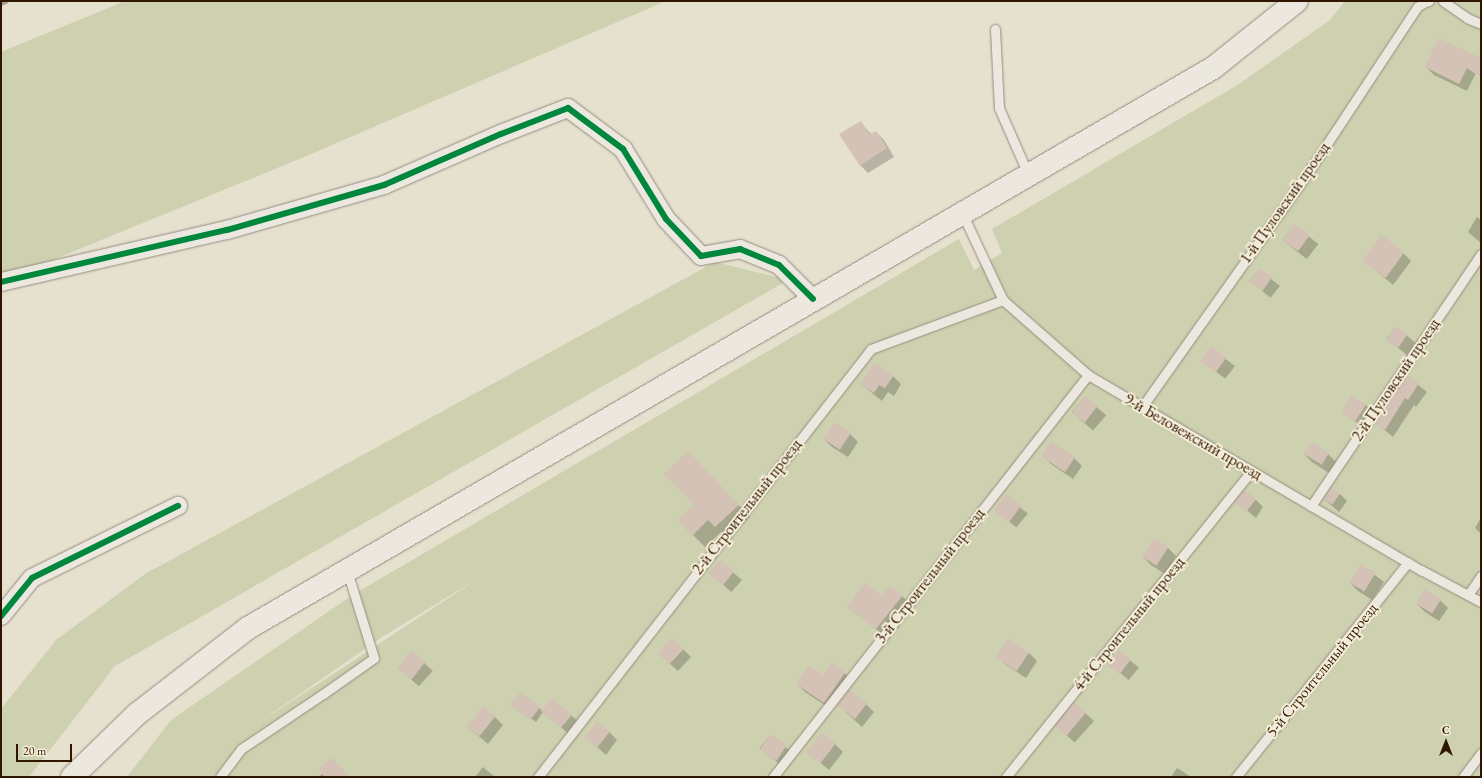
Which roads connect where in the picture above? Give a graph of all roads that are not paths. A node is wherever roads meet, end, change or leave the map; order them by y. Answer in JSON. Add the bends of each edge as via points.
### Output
{"nodes":[{"id":1,"x":1297,"y":1,"type":"edge"},
{"id":2,"x":1429,"y":1,"type":"edge"},
{"id":3,"x":1443,"y":1,"type":"edge"},
{"id":4,"x":1481,"y":24,"type":"edge"},
{"id":5,"x":996,"y":29,"type":"dead end"},
{"id":6,"x":1028,"y":174,"type":"junction"},
{"id":7,"x":962,"y":213,"type":"junction"},
{"id":8,"x":1481,"y":254,"type":"edge"},
{"id":9,"x":1,"y":282,"type":"edge"},
{"id":10,"x":813,"y":299,"type":"junction"},
{"id":11,"x":1003,"y":300,"type":"junction"},
{"id":12,"x":1088,"y":375,"type":"junction"},
{"id":13,"x":1142,"y":407,"type":"junction"},
{"id":14,"x":1251,"y":471,"type":"junction"},
{"id":15,"x":178,"y":506,"type":"dead end"},
{"id":16,"x":1311,"y":506,"type":"junction"},
{"id":17,"x":1408,"y":562,"type":"junction"},
{"id":18,"x":347,"y":571,"type":"junction"},
{"id":19,"x":1481,"y":576,"type":"edge"},
{"id":20,"x":1468,"y":595,"type":"junction"},
{"id":21,"x":1481,"y":602,"type":"edge"},
{"id":22,"x":1,"y":616,"type":"edge"},
{"id":23,"x":1481,"y":753,"type":"edge"},
{"id":24,"x":72,"y":777,"type":"edge"},
{"id":25,"x":220,"y":777,"type":"edge"},
{"id":26,"x":538,"y":777,"type":"edge"},
{"id":27,"x":773,"y":777,"type":"edge"},
{"id":28,"x":1006,"y":777,"type":"edge"},
{"id":29,"x":1236,"y":777,"type":"edge"},
{"id":30,"x":1463,"y":777,"type":"edge"}],
"edges":[{"from":1,"to":6,"type":"main road","via":[[1213,68]]},
{"from":2,"to":13,"type":"lane","name":"1-й Пуловский проезд","via":[[1417,8],[1311,168]]},
{"from":3,"to":4,"type":"lane","via":[[1467,18]]},
{"from":5,"to":6,"type":"lane","via":[[999,108]]},
{"from":6,"to":7,"type":"main road"},
{"from":7,"to":10,"type":"main road"},
{"from":7,"to":11,"type":"lane","name":"9-й Беловежский проезд"},
{"from":8,"to":16,"type":"lane","name":"2-й Пуловский проезд"},
{"from":9,"to":10,"type":"street","via":[[227,230],[384,185],[568,108],[623,149],[666,220],[701,256],[740,249],[779,265]]},
{"from":10,"to":18,"type":"main road"},
{"from":11,"to":12,"type":"lane","name":"9-й Беловежский проезд"},
{"from":11,"to":26,"type":"lane","name":"2-й Строительный проезд","via":[[871,348]]},
{"from":12,"to":13,"type":"lane","name":"9-й Беловежский проезд"},
{"from":12,"to":27,"type":"lane","name":"3-й Строительный проезд"},
{"from":13,"to":14,"type":"lane","name":"9-й Беловежский проезд"},
{"from":14,"to":16,"type":"lane","name":"9-й Беловежский проезд"},
{"from":14,"to":28,"type":"lane","name":"4-й Строительный проезд"},
{"from":15,"to":22,"type":"street","via":[[32,578]]},
{"from":16,"to":17,"type":"lane","name":"9-й Беловежский проезд"},
{"from":17,"to":20,"type":"lane","name":"9-й Беловежский проезд"},
{"from":17,"to":29,"type":"lane","name":"5-й Строительный проезд"},
{"from":18,"to":24,"type":"main road","via":[[248,628],[137,714]]},
{"from":18,"to":25,"type":"lane","via":[[374,658],[242,749]]},
{"from":19,"to":20,"type":"lane"},
{"from":20,"to":21,"type":"lane","name":"9-й Беловежский проезд"},
{"from":23,"to":30,"type":"lane"}]}
